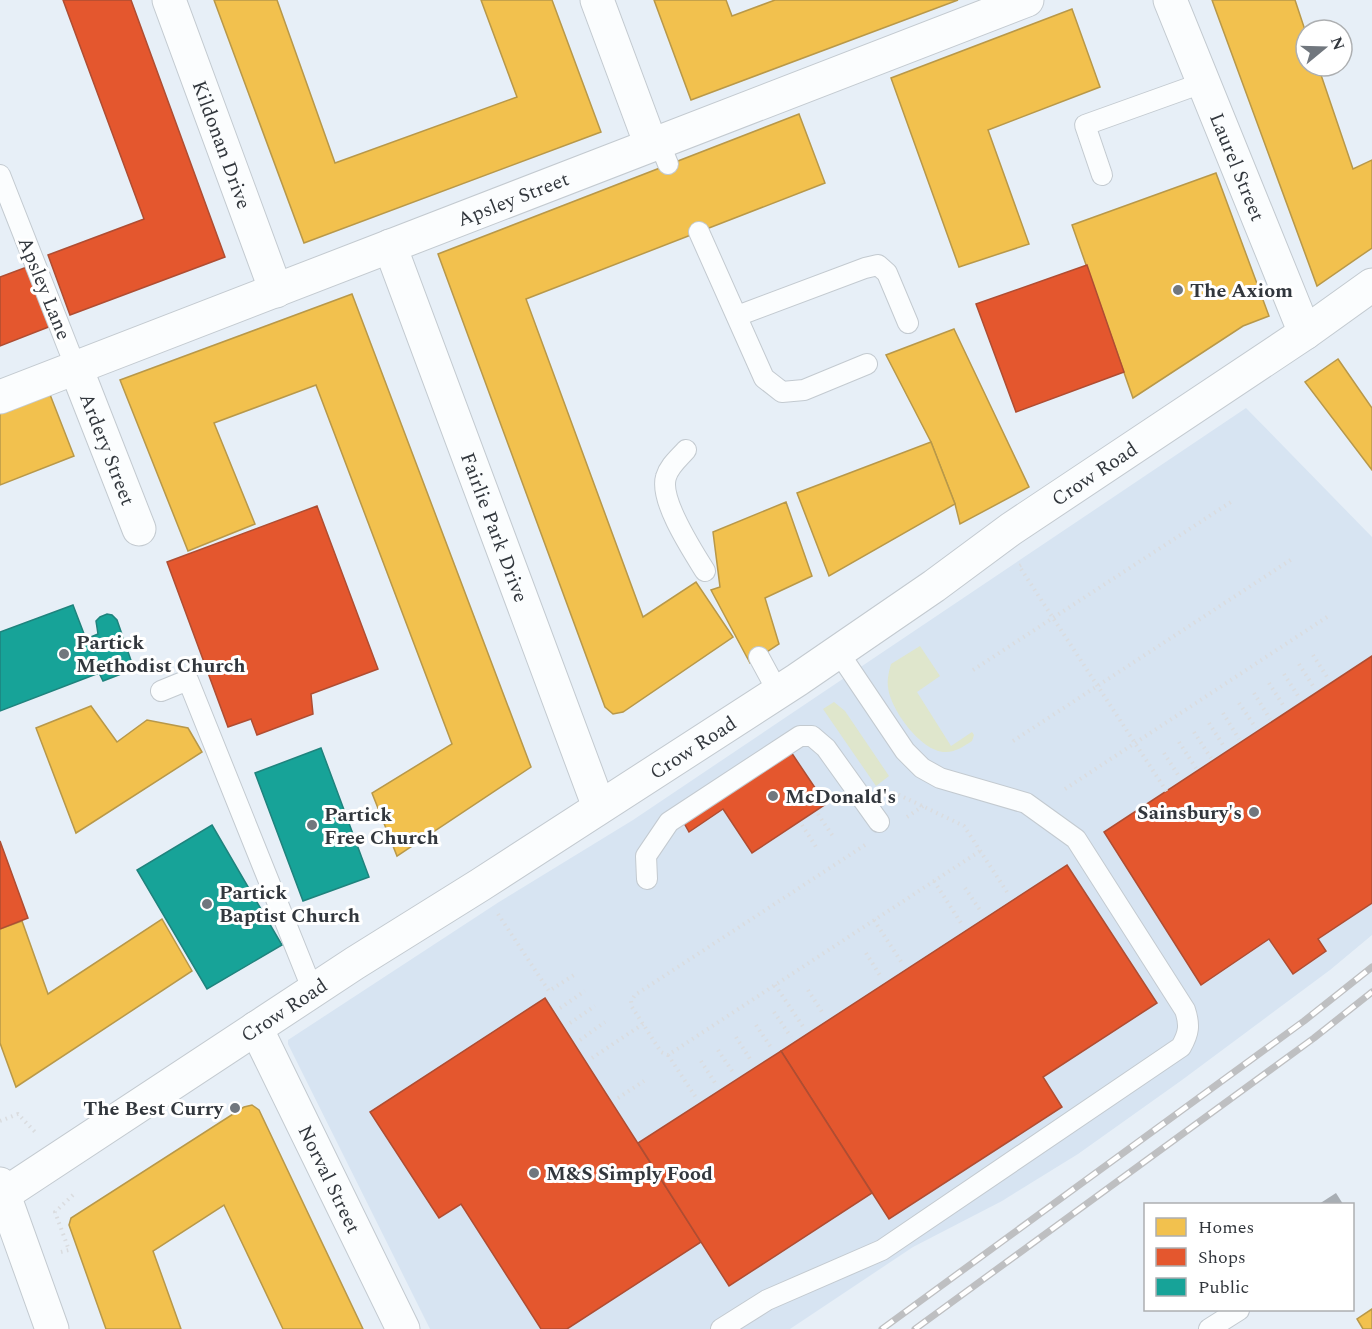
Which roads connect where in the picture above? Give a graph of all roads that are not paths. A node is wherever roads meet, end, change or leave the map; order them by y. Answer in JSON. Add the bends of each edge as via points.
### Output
{"nodes":[{"id":1,"x":169,"y":0,"type":"edge"},
{"id":2,"x":597,"y":0,"type":"edge"},
{"id":3,"x":1027,"y":0,"type":"edge"},
{"id":4,"x":1170,"y":0,"type":"edge"},
{"id":5,"x":1205,"y":82,"type":"junction"},
{"id":6,"x":659,"y":150,"type":"junction"},
{"id":7,"x":0,"y":175,"type":"edge"},
{"id":8,"x":1102,"y":175,"type":"dead end"},
{"id":9,"x":699,"y":232,"type":"dead end"},
{"id":10,"x":390,"y":246,"type":"junction"},
{"id":11,"x":1372,"y":285,"type":"edge"},
{"id":12,"x":276,"y":291,"type":"junction"},
{"id":13,"x":737,"y":316,"type":"junction"},
{"id":14,"x":908,"y":323,"type":"dead end"},
{"id":15,"x":1305,"y":333,"type":"junction"},
{"id":16,"x":867,"y":364,"type":"dead end"},
{"id":17,"x":76,"y":368,"type":"junction"},
{"id":18,"x":0,"y":397,"type":"edge"},
{"id":19,"x":686,"y":450,"type":"dead end"},
{"id":20,"x":139,"y":529,"type":"dead end"},
{"id":21,"x":705,"y":571,"type":"dead end"},
{"id":22,"x":838,"y":653,"type":"junction"},
{"id":23,"x":759,"y":657,"type":"dead end"},
{"id":24,"x":160,"y":691,"type":"dead end"},
{"id":25,"x":778,"y":692,"type":"junction"},
{"id":26,"x":599,"y":807,"type":"junction"},
{"id":27,"x":876,"y":830,"type":"road end"},
{"id":28,"x":647,"y":879,"type":"dead end"},
{"id":29,"x":313,"y":991,"type":"junction"},
{"id":30,"x":256,"y":1028,"type":"junction"},
{"id":31,"x":1,"y":1191,"type":"edge"},
{"id":32,"x":1237,"y":1311,"type":"edge"},
{"id":33,"x":52,"y":1329,"type":"edge"},
{"id":34,"x":403,"y":1329,"type":"edge"},
{"id":35,"x":721,"y":1329,"type":"edge"},
{"id":36,"x":1209,"y":1329,"type":"edge"}],
"edges":[{"from":1,"to":12,"type":"street","name":"Kildonan Drive"},
{"from":2,"to":6,"type":"street"},
{"from":3,"to":6,"type":"street","name":"Apsley Street","via":[[771,100]]},
{"from":4,"to":5,"type":"street","name":"Laurel Street"},
{"from":5,"to":8,"type":"lane","via":[[1085,124]]},
{"from":5,"to":15,"type":"street","name":"Laurel Street"},
{"from":6,"to":10,"type":"street","name":"Apsley Street"},
{"from":7,"to":17,"type":"lane","name":"Apsley Lane"},
{"from":9,"to":13,"type":"lane"},
{"from":10,"to":12,"type":"street","name":"Apsley Street"},
{"from":10,"to":26,"type":"street","name":"Fairlie Park Drive"},
{"from":11,"to":15,"type":"street","name":"Crow Road"},
{"from":12,"to":17,"type":"street","name":"Apsley Street"},
{"from":13,"to":14,"type":"lane","via":[[878,265],[887,273]]},
{"from":13,"to":16,"type":"lane","via":[[764,378],[782,392],[804,390]]},
{"from":15,"to":22,"type":"street","name":"Crow Road","via":[[1034,514]]},
{"from":17,"to":18,"type":"street","name":"Apsley Street"},
{"from":17,"to":20,"type":"street","name":"Ardery Street"},
{"from":19,"to":21,"type":"lane","via":[[666,476],[665,494],[687,543]]},
{"from":22,"to":25,"type":"street","name":"Crow Road"},
{"from":22,"to":35,"type":"lane","via":[[905,751],[922,768],[940,778],[1026,803],[1076,839],[1185,1010],[1190,1023],[1188,1035],[1181,1047],[882,1250],[766,1300]]},
{"from":23,"to":25,"type":"lane"},
{"from":24,"to":29,"type":"lane","via":[[188,680]]},
{"from":25,"to":26,"type":"street","name":"Crow Road"},
{"from":26,"to":29,"type":"street","name":"Crow Road"},
{"from":27,"to":28,"type":"lane","via":[[826,748],[812,736],[800,736],[669,822],[646,856]]},
{"from":29,"to":30,"type":"street","name":"Crow Road"},
{"from":30,"to":31,"type":"street","name":"Crow Road"},
{"from":30,"to":34,"type":"street","name":"Norval Street"},
{"from":31,"to":33,"type":"street"},
{"from":32,"to":36,"type":"lane"}]}
